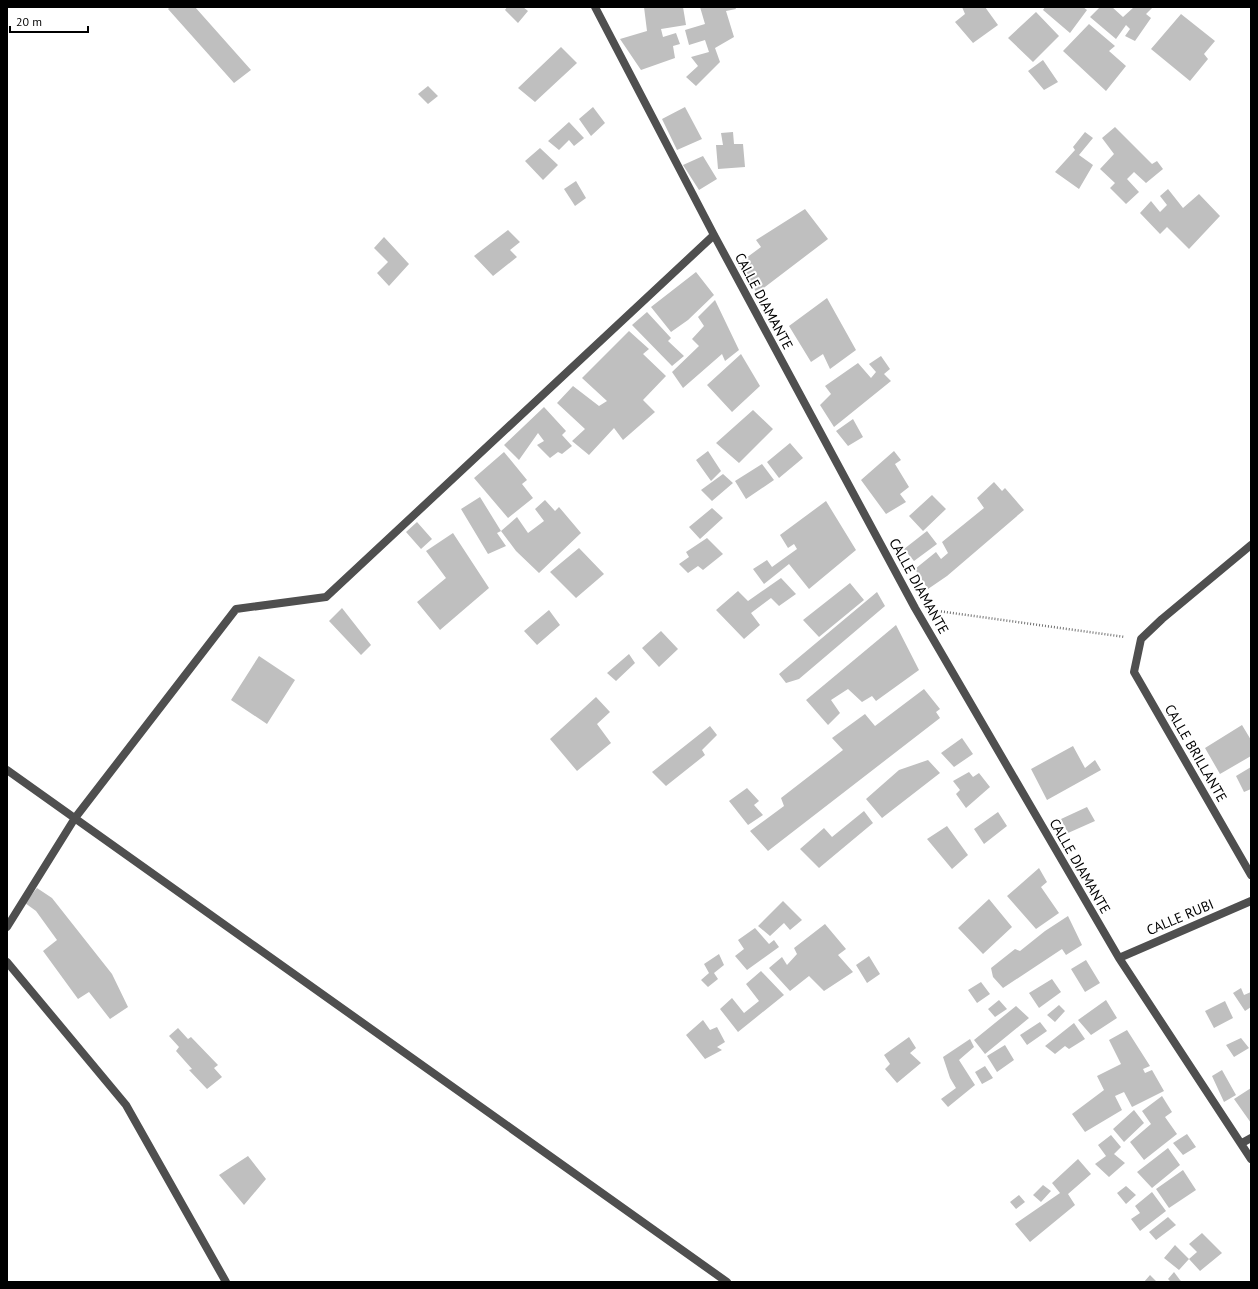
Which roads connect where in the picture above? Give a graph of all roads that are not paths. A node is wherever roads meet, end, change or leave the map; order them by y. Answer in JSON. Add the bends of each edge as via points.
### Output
{"nodes":[{"id":1,"x":595,"y":7,"type":"edge"},
{"id":2,"x":714,"y":235,"type":"junction"},
{"id":3,"x":1251,"y":545,"type":"edge"},
{"id":4,"x":7,"y":770,"type":"edge"},
{"id":5,"x":75,"y":818,"type":"junction"},
{"id":6,"x":1251,"y":875,"type":"edge"},
{"id":7,"x":1251,"y":901,"type":"edge"},
{"id":8,"x":7,"y":927,"type":"edge"},
{"id":9,"x":1119,"y":958,"type":"junction"},
{"id":10,"x":7,"y":962,"type":"edge"},
{"id":11,"x":1251,"y":1138,"type":"edge"},
{"id":12,"x":1242,"y":1143,"type":"junction"},
{"id":13,"x":1251,"y":1159,"type":"edge"},
{"id":14,"x":226,"y":1282,"type":"edge"},
{"id":15,"x":727,"y":1282,"type":"edge"}],
"edges":[{"from":1,"to":2,"type":"street","name":"CALLE DIAMANTE"},
{"from":2,"to":5,"type":"street","via":[[326,597],[236,608]]},
{"from":2,"to":9,"type":"street","name":"CALLE DIAMANTE","via":[[915,608]]},
{"from":3,"to":6,"type":"street","name":"CALLE BRILLANTE","via":[[1141,639],[1134,672]]},
{"from":4,"to":5,"type":"street"},
{"from":5,"to":8,"type":"street"},
{"from":5,"to":15,"type":"street"},
{"from":7,"to":9,"type":"street","name":"CALLE RUBI"},
{"from":9,"to":12,"type":"street","name":"CALLE DIAMANTE"},
{"from":10,"to":14,"type":"street","via":[[126,1105]]},
{"from":11,"to":12,"type":"street"},
{"from":12,"to":13,"type":"street","name":"CALLE DIAMANTE"}]}
